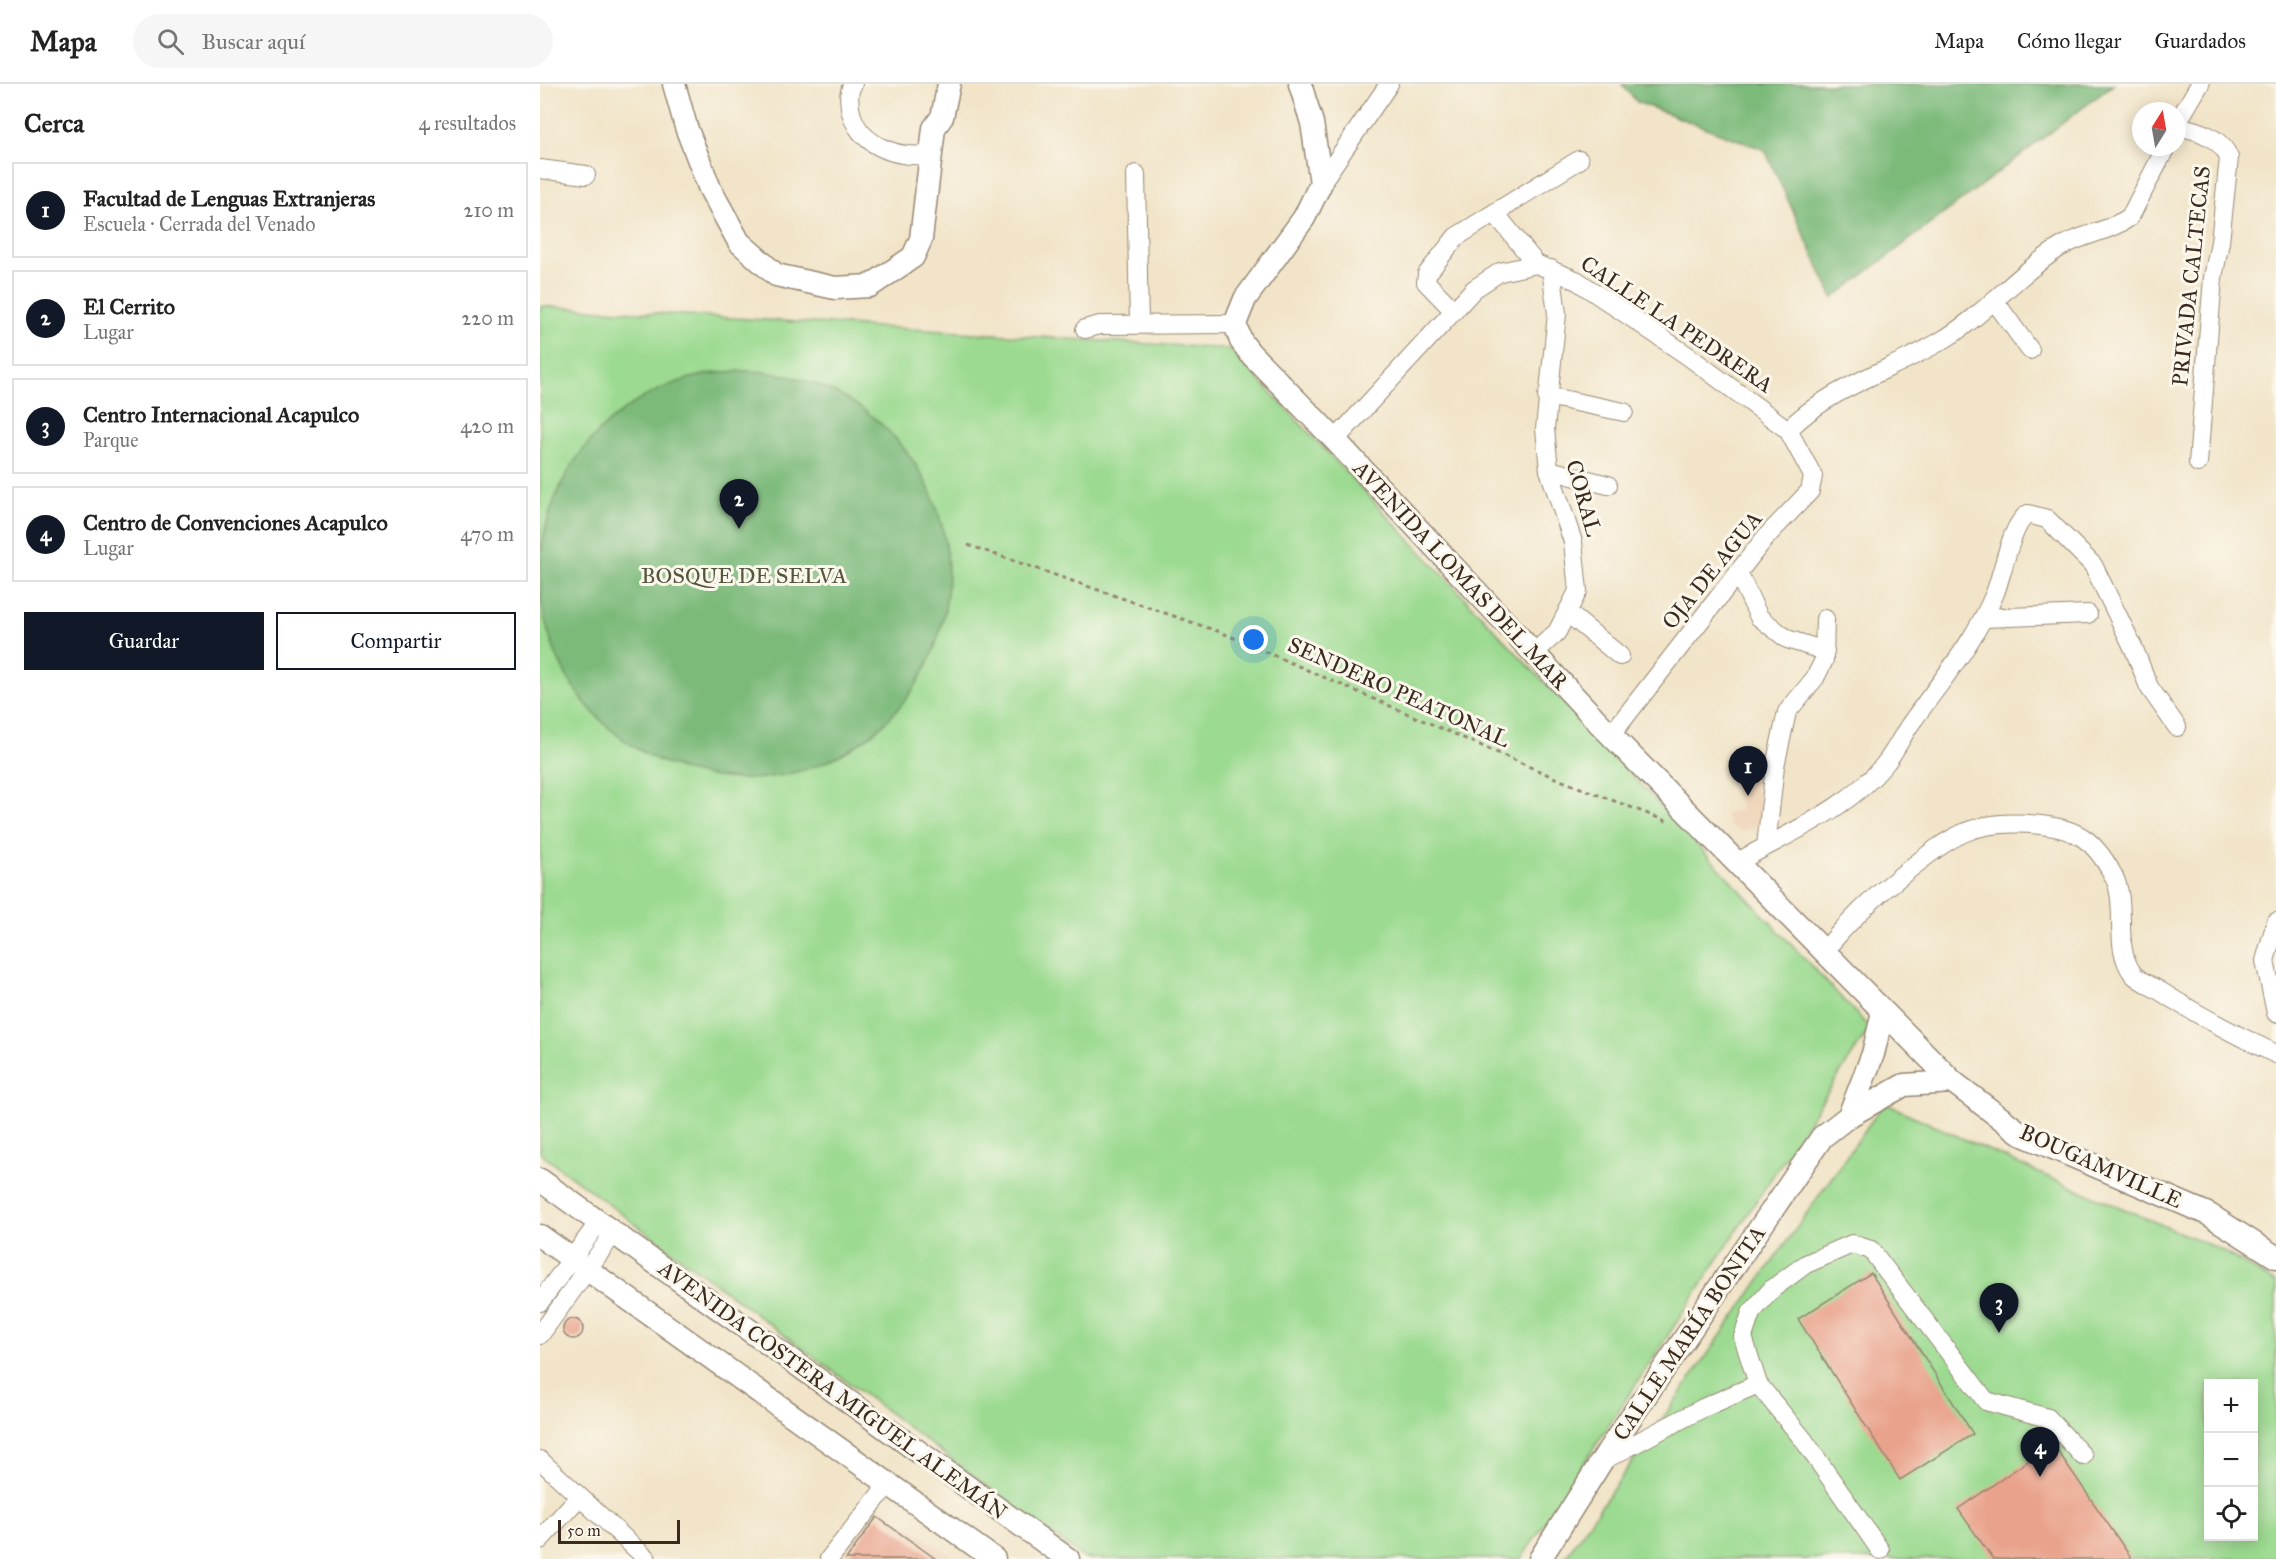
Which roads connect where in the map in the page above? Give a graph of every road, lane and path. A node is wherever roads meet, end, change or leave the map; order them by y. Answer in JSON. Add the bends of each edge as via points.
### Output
{"nodes":[{"id":1,"x":674,"y":84,"type":"edge"},
{"id":2,"x":853,"y":84,"type":"edge"},
{"id":3,"x":949,"y":84,"type":"edge"},
{"id":4,"x":1300,"y":84,"type":"edge"},
{"id":5,"x":1389,"y":84,"type":"edge"},
{"id":6,"x":2200,"y":84,"type":"edge"},
{"id":7,"x":2186,"y":108,"type":"edge"},
{"id":8,"x":2186,"y":127,"type":"edge"},
{"id":9,"x":930,"y":154,"type":"junction"},
{"id":10,"x":2161,"y":156,"type":"edge"},
{"id":11,"x":1579,"y":160,"type":"dead end"},
{"id":12,"x":540,"y":169,"type":"edge"},
{"id":13,"x":1136,"y":174,"type":"dead end"},
{"id":14,"x":586,"y":175,"type":"dead end"},
{"id":15,"x":1321,"y":183,"type":"junction"},
{"id":16,"x":1495,"y":213,"type":"junction"},
{"id":17,"x":1544,"y":267,"type":"junction"},
{"id":18,"x":1994,"y":300,"type":"junction"},
{"id":19,"x":1454,"y":311,"type":"junction"},
{"id":20,"x":1138,"y":324,"type":"junction"},
{"id":21,"x":1235,"y":324,"type":"junction"},
{"id":22,"x":1084,"y":329,"type":"dead end"},
{"id":23,"x":2030,"y":351,"type":"dead end"},
{"id":24,"x":1547,"y":396,"type":"junction"},
{"id":25,"x":1624,"y":412,"type":"dead end"},
{"id":26,"x":1788,"y":430,"type":"junction"},
{"id":27,"x":1335,"y":441,"type":"junction"},
{"id":28,"x":2198,"y":463,"type":"dead end"},
{"id":29,"x":1549,"y":470,"type":"junction"},
{"id":30,"x":1608,"y":485,"type":"dead end"},
{"id":31,"x":968,"y":545,"type":"dead end"},
{"id":32,"x":1738,"y":573,"type":"junction"},
{"id":33,"x":1569,"y":614,"type":"junction"},
{"id":34,"x":2088,"y":614,"type":"dead end"},
{"id":35,"x":1984,"y":618,"type":"junction"},
{"id":36,"x":1825,"y":619,"type":"dead end"},
{"id":37,"x":1825,"y":651,"type":"junction"},
{"id":38,"x":1534,"y":653,"type":"junction"},
{"id":39,"x":1620,"y":656,"type":"dead end"},
{"id":40,"x":2177,"y":727,"type":"dead end"},
{"id":41,"x":1611,"y":735,"type":"junction"},
{"id":42,"x":1680,"y":826,"type":"dead end"},
{"id":43,"x":1766,"y":846,"type":"junction"},
{"id":44,"x":1736,"y":863,"type":"junction"},
{"id":45,"x":2276,"y":922,"type":"edge"},
{"id":46,"x":1824,"y":951,"type":"junction"},
{"id":47,"x":1883,"y":1012,"type":"junction"},
{"id":48,"x":2276,"y":1013,"type":"edge"},
{"id":49,"x":2276,"y":1054,"type":"edge"},
{"id":50,"x":1953,"y":1082,"type":"junction"},
{"id":51,"x":1849,"y":1116,"type":"junction"},
{"id":52,"x":540,"y":1180,"type":"edge"},
{"id":53,"x":607,"y":1227,"type":"junction"},
{"id":54,"x":540,"y":1236,"type":"edge"},
{"id":55,"x":2276,"y":1257,"type":"edge"},
{"id":56,"x":579,"y":1265,"type":"junction"},
{"id":57,"x":540,"y":1302,"type":"edge"},
{"id":58,"x":540,"y":1335,"type":"edge"},
{"id":59,"x":1758,"y":1384,"type":"junction"},
{"id":60,"x":2083,"y":1456,"type":"dead end"},
{"id":61,"x":540,"y":1460,"type":"edge"},
{"id":62,"x":1602,"y":1461,"type":"junction"},
{"id":63,"x":889,"y":1483,"type":"junction"},
{"id":64,"x":578,"y":1498,"type":"junction"},
{"id":65,"x":540,"y":1540,"type":"edge"},
{"id":66,"x":1880,"y":1550,"type":"dead end"},
{"id":67,"x":647,"y":1559,"type":"edge"},
{"id":68,"x":829,"y":1559,"type":"edge"},
{"id":69,"x":994,"y":1559,"type":"edge"},
{"id":70,"x":1068,"y":1559,"type":"edge"},
{"id":71,"x":1540,"y":1559,"type":"edge"}],
"edges":[{"from":1,"to":9,"type":"main road","via":[[686,127],[715,198],[740,242],[776,275],[835,288],[858,287],[870,286],[899,269],[913,257],[921,239]]},
{"from":2,"to":9,"type":"street","via":[[849,92],[852,121],[864,135],[882,149],[912,158]]},
{"from":3,"to":9,"type":"main road"},
{"from":4,"to":15,"type":"main road","via":[[1312,123]]},
{"from":5,"to":15,"type":"street"},
{"from":6,"to":7,"type":"street"},
{"from":8,"to":28,"type":"street","name":"PRIVADA CALTECAS","via":[[2201,131],[2226,150],[2229,158],[2212,278]]},
{"from":10,"to":18,"type":"street","via":[[2130,217],[2061,247]]},
{"from":11,"to":16,"type":"street"},
{"from":12,"to":14,"type":"street"},
{"from":13,"to":20,"type":"street"},
{"from":15,"to":21,"type":"main road","via":[[1304,218],[1245,300]]},
{"from":16,"to":17,"type":"street"},
{"from":16,"to":19,"type":"street","via":[[1456,237],[1427,274],[1429,287]]},
{"from":17,"to":19,"type":"street","via":[[1500,272],[1474,289]]},
{"from":17,"to":24,"type":"street","name":"CORAL","via":[[1557,315],[1556,351]]},
{"from":17,"to":26,"type":"street","name":"CALLE LA PEDRERA","via":[[1576,280]]},
{"from":18,"to":23,"type":"street"},
{"from":18,"to":26,"type":"street","via":[[1941,341],[1808,409]]},
{"from":19,"to":27,"type":"street"},
{"from":20,"to":21,"type":"street"},
{"from":20,"to":22,"type":"street"},
{"from":21,"to":27,"type":"main road","name":"AVENIDA LOMAS DEL MAR","via":[[1250,354]]},
{"from":24,"to":25,"type":"street"},
{"from":24,"to":29,"type":"street","name":"CORAL"},
{"from":26,"to":32,"type":"street","name":"OJA DE AGUA","via":[[1813,476],[1810,491]]},
{"from":27,"to":38,"type":"main road","name":"AVENIDA LOMAS DEL MAR"},
{"from":29,"to":30,"type":"street"},
{"from":29,"to":33,"type":"street","name":"CORAL","via":[[1578,570],[1578,591]]},
{"from":31,"to":42,"type":"path","name":"SENDERO PEATONAL","via":[[1220,632],[1560,780]]},
{"from":32,"to":37,"type":"street","via":[[1759,617],[1787,639]]},
{"from":32,"to":41,"type":"street","name":"OJA DE AGUA"},
{"from":33,"to":38,"type":"street","name":"CORAL","via":[[1557,632]]},
{"from":33,"to":39,"type":"street"},
{"from":34,"to":35,"type":"street"},
{"from":35,"to":40,"type":"street","via":[[2003,573],[2017,523],[2028,514],[2047,519],[2093,565],[2149,687]]},
{"from":35,"to":43,"type":"street","via":[[1890,757],[1857,794]]},
{"from":36,"to":37,"type":"street"},
{"from":37,"to":43,"type":"street","via":[[1815,678],[1787,712],[1775,766]]},
{"from":38,"to":41,"type":"main road","name":"AVENIDA LOMAS DEL MAR"},
{"from":41,"to":44,"type":"main road","name":"AVENIDA LOMAS DEL MAR"},
{"from":43,"to":44,"type":"street"},
{"from":44,"to":46,"type":"main road","name":"AVENIDA LOMAS DEL MAR"},
{"from":45,"to":48,"type":"street","via":[[2265,961]]},
{"from":46,"to":47,"type":"main road","name":"AVENIDA LOMAS DEL MAR"},
{"from":46,"to":49,"type":"street","via":[[1876,895],[1952,836],[2008,821],[2060,827],[2082,835],[2112,871],[2120,889],[2124,955],[2134,975],[2190,1011]]},
{"from":47,"to":50,"type":"main road","name":"BOUGAMVILLE"},
{"from":47,"to":51,"type":"main road","via":[[1873,1054]]},
{"from":50,"to":51,"type":"main road","name":"CALLE MARÍA BONITA","via":[[1904,1085]]},
{"from":50,"to":55,"type":"main road","name":"BOUGAMVILLE","via":[[2023,1135],[2208,1214]]},
{"from":51,"to":62,"type":"main road","name":"CALLE MARÍA BONITA","via":[[1822,1137]]},
{"from":52,"to":53,"type":"main road","name":"AVENIDA COSTERA MIGUEL ALEMÁN"},
{"from":53,"to":56,"type":"street"},
{"from":53,"to":70,"type":"main road","name":"AVENIDA COSTERA MIGUEL ALEMÁN"},
{"from":54,"to":56,"type":"main road","name":"AVENIDA COSTERA MIGUEL ALEMÁN"},
{"from":56,"to":57,"type":"street"},
{"from":56,"to":58,"type":"street"},
{"from":56,"to":63,"type":"main road","name":"AVENIDA COSTERA MIGUEL ALEMÁN"},
{"from":59,"to":60,"type":"street","via":[[1743,1337],[1751,1313],[1772,1289],[1806,1264],[1852,1244],[1871,1251],[1986,1401],[2048,1418]]},
{"from":59,"to":62,"type":"street"},
{"from":59,"to":66,"type":"street","via":[[1803,1439]]},
{"from":61,"to":64,"type":"street"},
{"from":62,"to":71,"type":"main road","name":"CALLE MARÍA BONITA"},
{"from":63,"to":68,"type":"street"},
{"from":63,"to":69,"type":"main road","name":"AVENIDA COSTERA MIGUEL ALEMÁN"},
{"from":64,"to":65,"type":"street"},
{"from":64,"to":67,"type":"street"}]}
